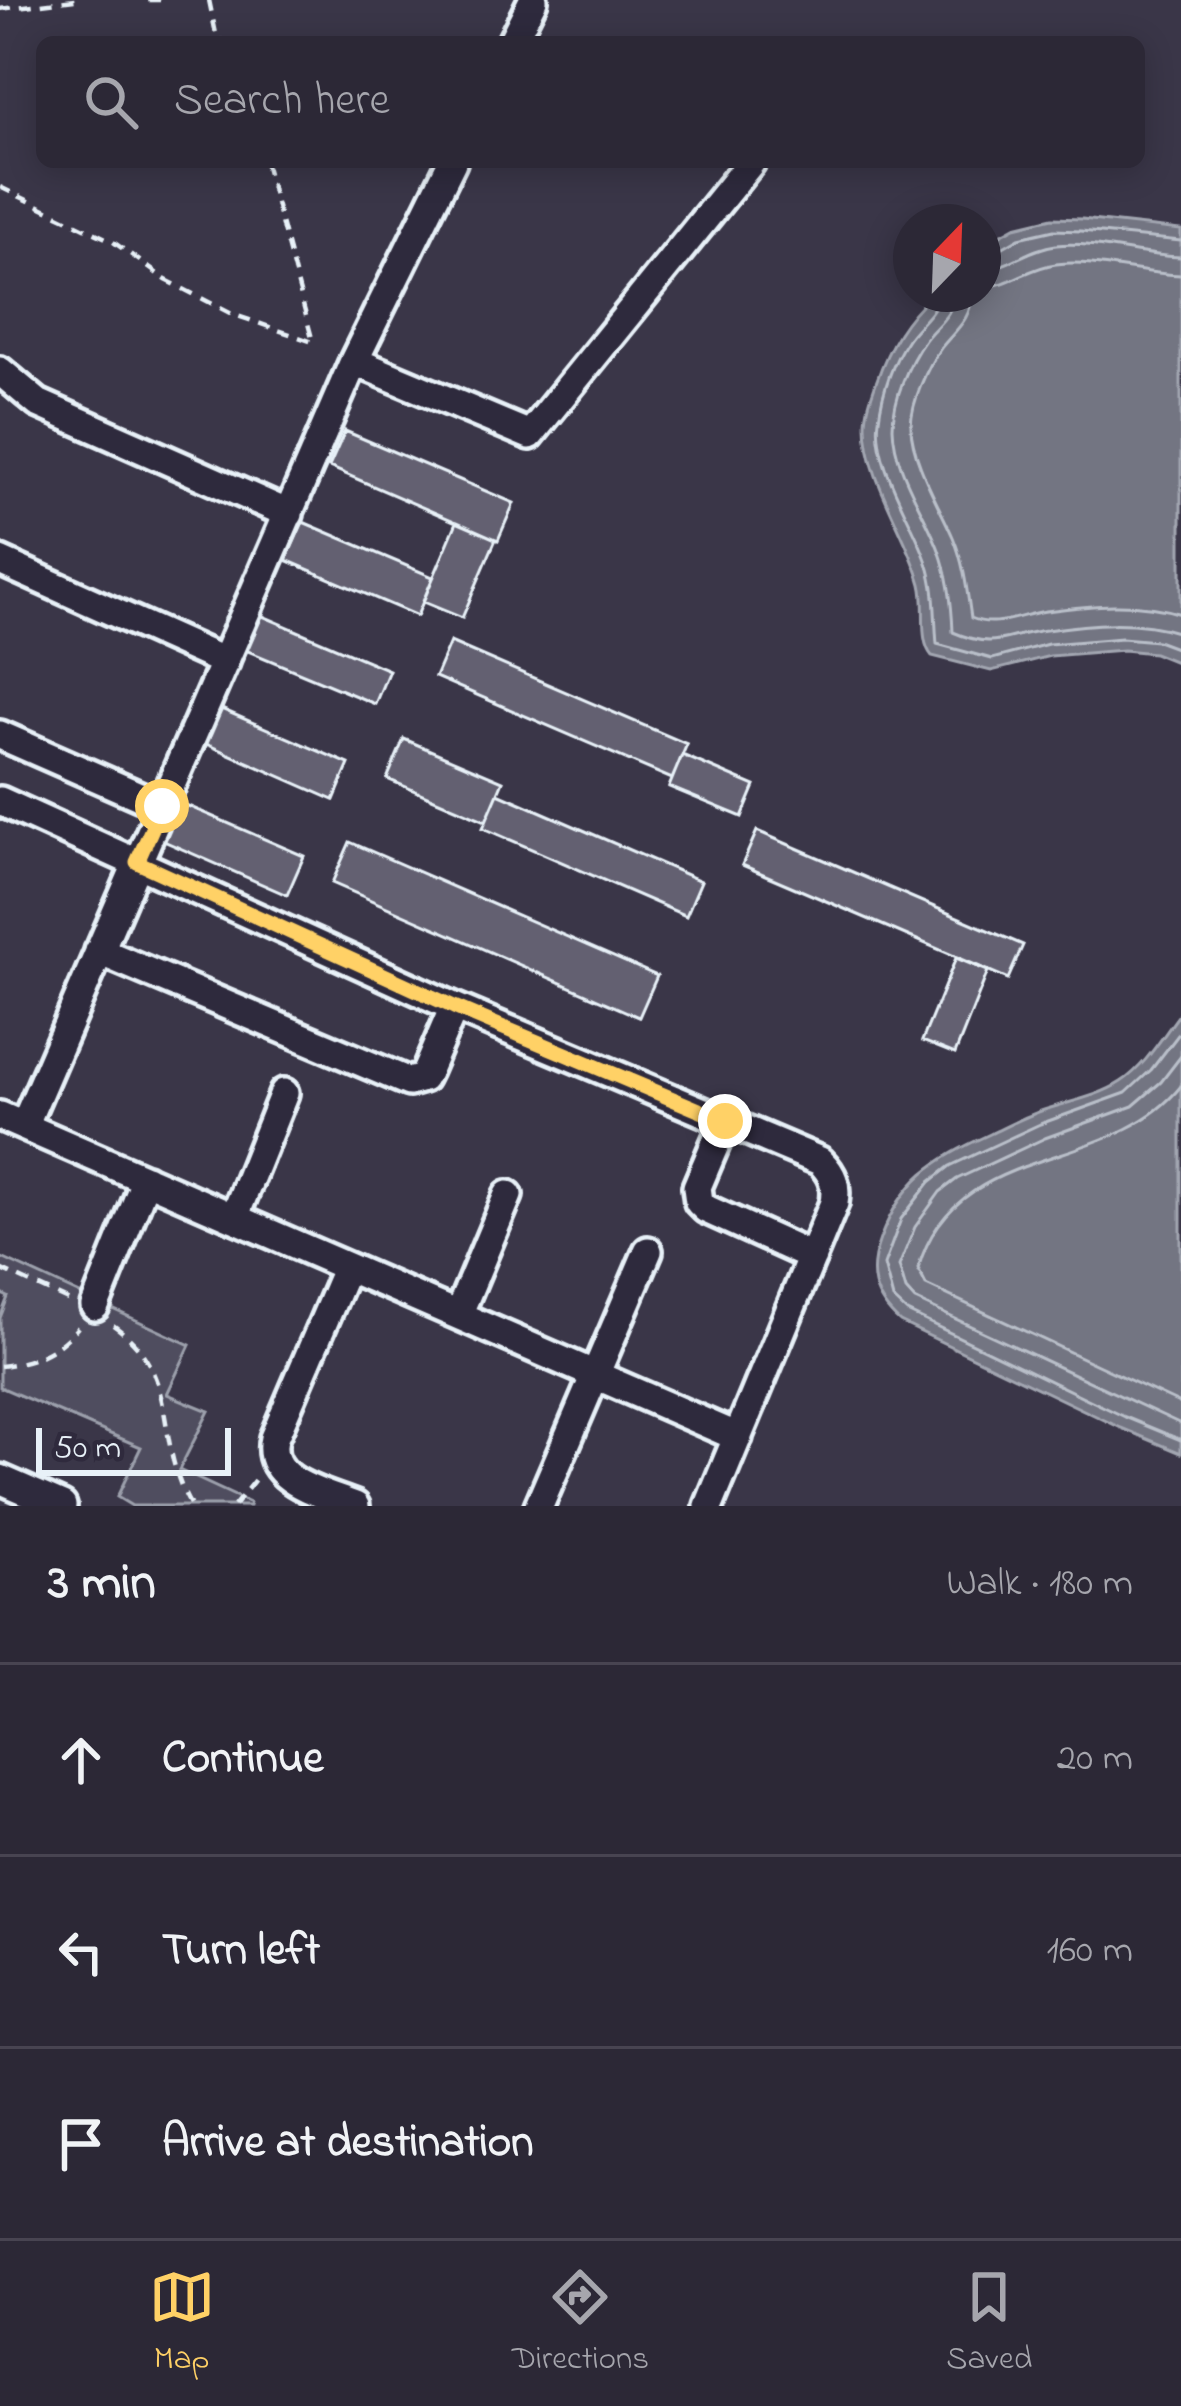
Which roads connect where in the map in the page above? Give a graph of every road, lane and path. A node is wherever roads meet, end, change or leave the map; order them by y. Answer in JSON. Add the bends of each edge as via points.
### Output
{"nodes":[{"id":1,"x":75,"y":0,"type":"edge"},
{"id":2,"x":148,"y":0,"type":"edge"},
{"id":3,"x":167,"y":0,"type":"edge"},
{"id":4,"x":208,"y":0,"type":"edge"},
{"id":5,"x":533,"y":0,"type":"edge"},
{"id":6,"x":0,"y":9,"type":"edge"},
{"id":7,"x":218,"y":36,"type":"edge"},
{"id":8,"x":515,"y":36,"type":"edge"},
{"id":9,"x":267,"y":168,"type":"edge"},
{"id":10,"x":449,"y":168,"type":"edge"},
{"id":11,"x":746,"y":168,"type":"edge"},
{"id":12,"x":0,"y":188,"type":"edge"},
{"id":13,"x":354,"y":361,"type":"junction"},
{"id":14,"x":0,"y":371,"type":"edge"},
{"id":15,"x":290,"y":514,"type":"junction"},
{"id":16,"x":0,"y":561,"type":"edge"},
{"id":17,"x":225,"y":662,"type":"junction"},
{"id":18,"x":0,"y":735,"type":"edge"},
{"id":19,"x":0,"y":801,"type":"edge"},
{"id":20,"x":162,"y":806,"type":"junction"},
{"id":21,"x":137,"y":862,"type":"junction"},
{"id":22,"x":99,"y":951,"type":"junction"},
{"id":23,"x":454,"y":1007,"type":"junction"},
{"id":24,"x":284,"y":1094,"type":"dead end"},
{"id":25,"x":12,"y":1121,"type":"edge"},
{"id":26,"x":725,"y":1121,"type":"junction"},
{"id":27,"x":146,"y":1179,"type":"junction"},
{"id":28,"x":508,"y":1195,"type":"dead end"},
{"id":29,"x":234,"y":1218,"type":"junction"},
{"id":30,"x":648,"y":1251,"type":"dead end"},
{"id":31,"x":812,"y":1257,"type":"junction"},
{"id":32,"x":347,"y":1267,"type":"junction"},
{"id":33,"x":0,"y":1269,"type":"edge"},
{"id":34,"x":93,"y":1309,"type":"junction"},
{"id":35,"x":458,"y":1316,"type":"junction"},
{"id":36,"x":0,"y":1366,"type":"edge"},
{"id":37,"x":595,"y":1375,"type":"junction"},
{"id":38,"x":738,"y":1437,"type":"junction"},
{"id":39,"x":0,"y":1480,"type":"edge"},
{"id":40,"x":62,"y":1506,"type":"edge"},
{"id":41,"x":191,"y":1506,"type":"edge"},
{"id":42,"x":355,"y":1506,"type":"edge"},
{"id":43,"x":539,"y":1506,"type":"edge"},
{"id":44,"x":709,"y":1506,"type":"edge"}],
"edges":[{"from":1,"to":6,"type":"path"},
{"from":2,"to":3,"type":"path"},
{"from":4,"to":7,"type":"path"},
{"from":5,"to":8,"type":"street"},
{"from":9,"to":12,"type":"path","via":[[313,342],[232,314],[112,241]]},
{"from":10,"to":13,"type":"street"},
{"from":11,"to":13,"type":"street","via":[[530,435]]},
{"from":13,"to":15,"type":"street"},
{"from":14,"to":15,"type":"street","via":[[38,403]]},
{"from":15,"to":17,"type":"street"},
{"from":16,"to":17,"type":"street"},
{"from":17,"to":20,"type":"street"},
{"from":18,"to":20,"type":"street"},
{"from":19,"to":21,"type":"street"},
{"from":20,"to":21,"type":"street"},
{"from":21,"to":22,"type":"street"},
{"from":21,"to":23,"type":"street"},
{"from":22,"to":23,"type":"street","via":[[410,1082],[428,1070]]},
{"from":22,"to":25,"type":"street"},
{"from":23,"to":26,"type":"street"},
{"from":24,"to":29,"type":"street"},
{"from":25,"to":27,"type":"street"},
{"from":26,"to":31,"type":"street","via":[[828,1168],[835,1203]]},
{"from":26,"to":31,"type":"street","via":[[697,1187],[699,1202]]},
{"from":27,"to":29,"type":"street"},
{"from":27,"to":34,"type":"street"},
{"from":28,"to":35,"type":"street"},
{"from":29,"to":32,"type":"street"},
{"from":30,"to":37,"type":"street"},
{"from":31,"to":38,"type":"street"},
{"from":32,"to":35,"type":"street"},
{"from":32,"to":42,"type":"street","via":[[271,1451],[287,1478]]},
{"from":33,"to":34,"type":"path"},
{"from":34,"to":36,"type":"path","via":[[48,1354]]},
{"from":34,"to":41,"type":"path","via":[[151,1361],[175,1474]]},
{"from":35,"to":37,"type":"street"},
{"from":37,"to":38,"type":"street"},
{"from":37,"to":43,"type":"street"},
{"from":38,"to":44,"type":"street"},
{"from":39,"to":40,"type":"street"}]}
